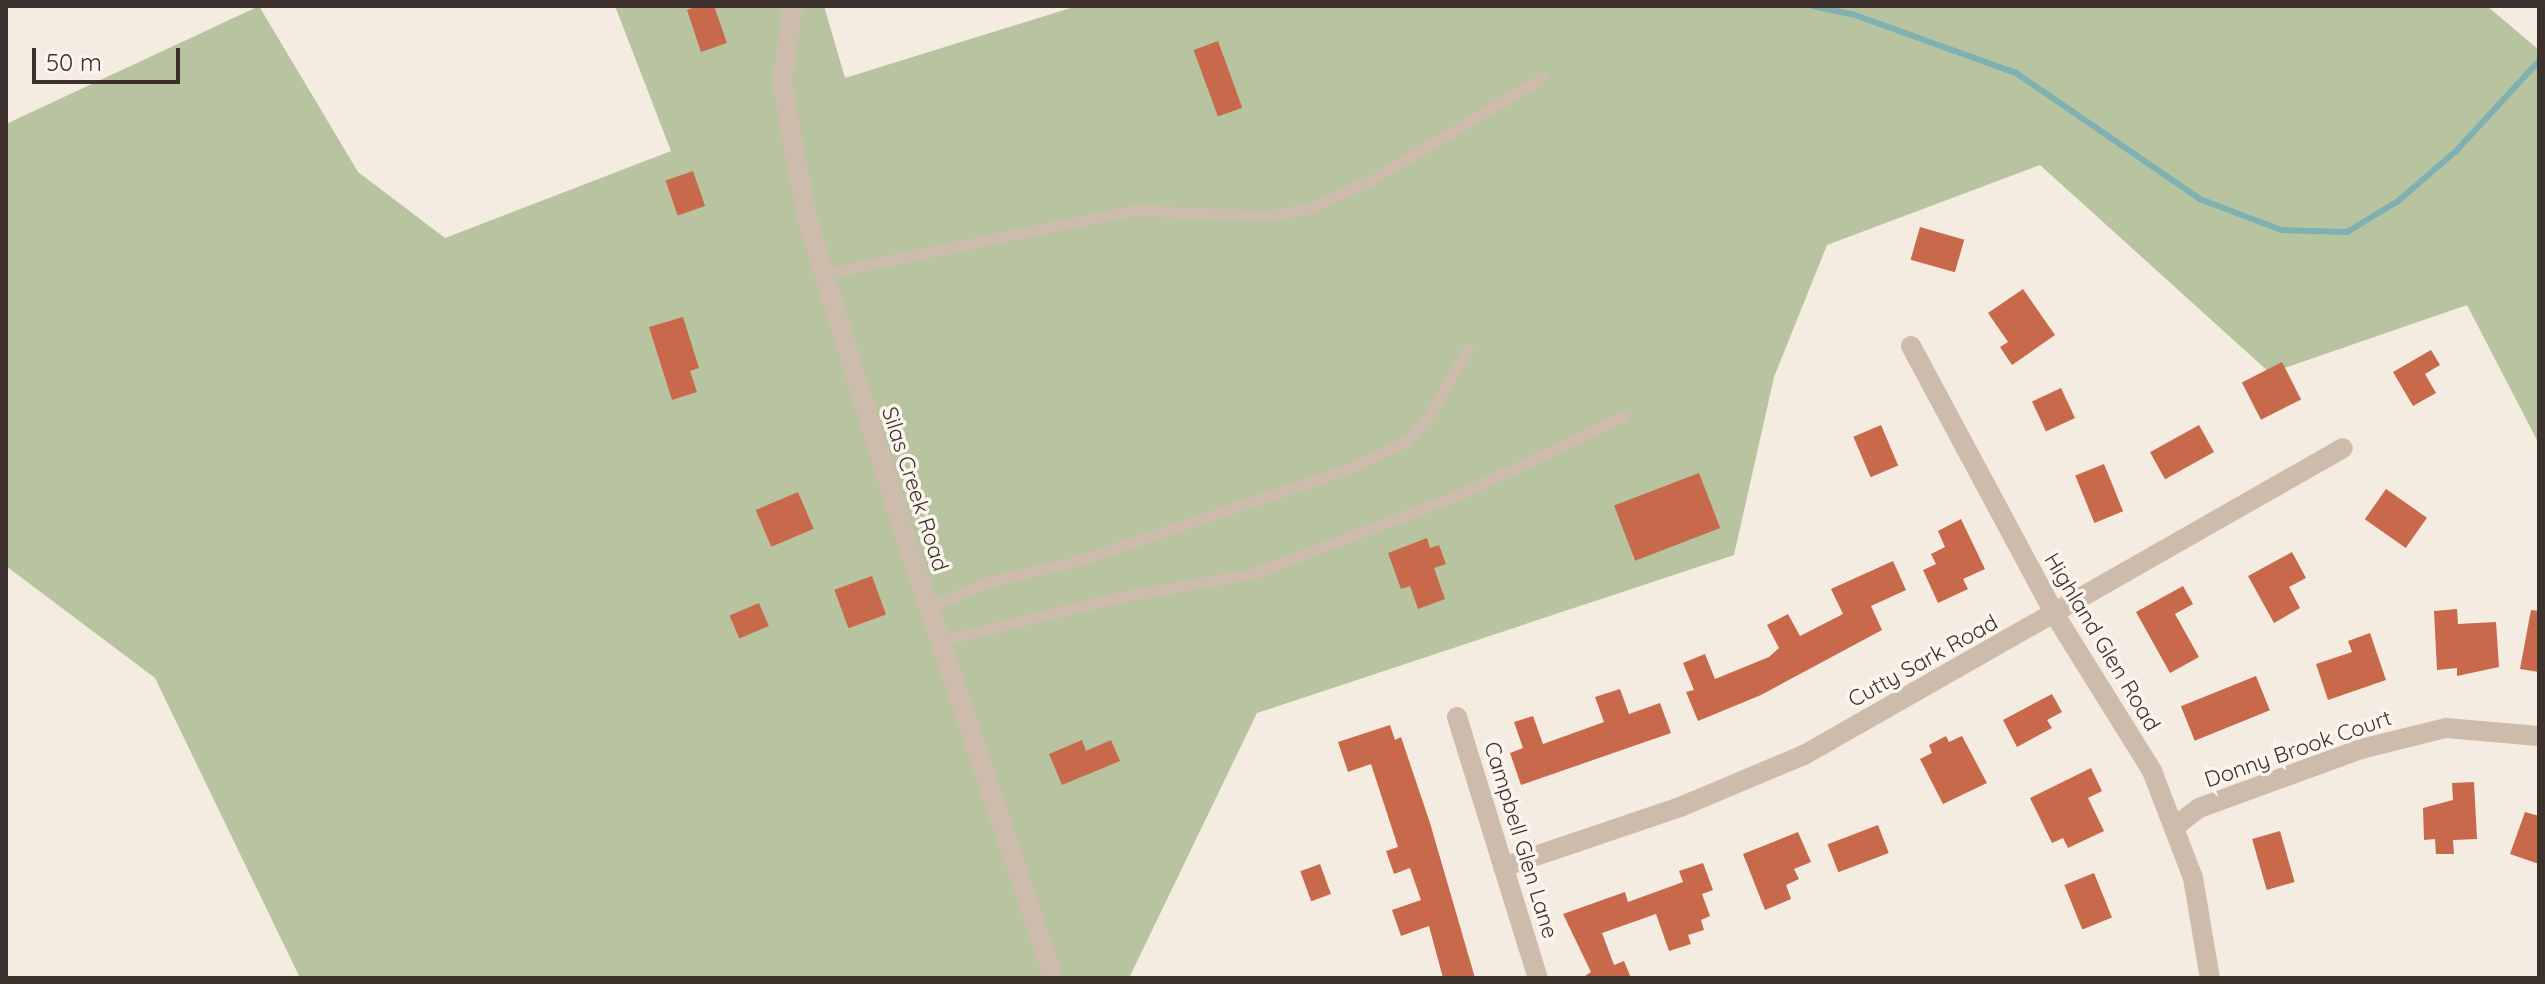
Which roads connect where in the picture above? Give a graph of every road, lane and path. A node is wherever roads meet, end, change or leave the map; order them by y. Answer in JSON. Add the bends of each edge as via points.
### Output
{"nodes":[{"id":1,"x":793,"y":6,"type":"edge"},
{"id":2,"x":1543,"y":77,"type":"dead end"},
{"id":3,"x":822,"y":274,"type":"junction"},
{"id":4,"x":1911,"y":346,"type":"dead end"},
{"id":5,"x":1468,"y":348,"type":"dead end"},
{"id":6,"x":1623,"y":416,"type":"dead end"},
{"id":7,"x":2343,"y":448,"type":"dead end"},
{"id":8,"x":929,"y":607,"type":"junction"},
{"id":9,"x":2055,"y":615,"type":"junction"},
{"id":10,"x":940,"y":641,"type":"junction"},
{"id":11,"x":1457,"y":717,"type":"dead end"},
{"id":12,"x":2539,"y":736,"type":"edge"},
{"id":13,"x":2174,"y":827,"type":"junction"},
{"id":14,"x":1503,"y":867,"type":"junction"},
{"id":15,"x":1054,"y":978,"type":"edge"},
{"id":16,"x":1538,"y":978,"type":"edge"},
{"id":17,"x":2210,"y":978,"type":"edge"}],
"edges":[{"from":1,"to":3,"type":"street","name":"Silas Creek Road","via":[[782,57],[785,119]]},
{"from":2,"to":3,"type":"lane","via":[[1371,180],[1308,209],[1266,216],[1135,210]]},
{"from":3,"to":8,"type":"street","name":"Silas Creek Road"},
{"from":4,"to":9,"type":"street","name":"Highland Glen Road"},
{"from":5,"to":8,"type":"lane","via":[[1430,415],[1405,442],[1348,469],[1074,562],[991,581]]},
{"from":6,"to":10,"type":"lane","via":[[1463,493],[1255,573],[1115,598]]},
{"from":7,"to":9,"type":"street","name":"Cutty Sark Road"},
{"from":8,"to":10,"type":"street","name":"Silas Creek Road"},
{"from":9,"to":13,"type":"street","name":"Highland Glen Road","via":[[2152,771]]},
{"from":9,"to":14,"type":"street","name":"Cutty Sark Road","via":[[1804,755],[1680,807]]},
{"from":10,"to":15,"type":"street","name":"Silas Creek Road"},
{"from":11,"to":14,"type":"street","name":"Campbell Glen Lane"},
{"from":12,"to":13,"type":"street","name":"Donny Brook Court","via":[[2446,728],[2403,738],[2199,808]]},
{"from":13,"to":17,"type":"street","name":"Highland Glen Road","via":[[2193,878]]},
{"from":14,"to":16,"type":"street","name":"Campbell Glen Lane"}]}
